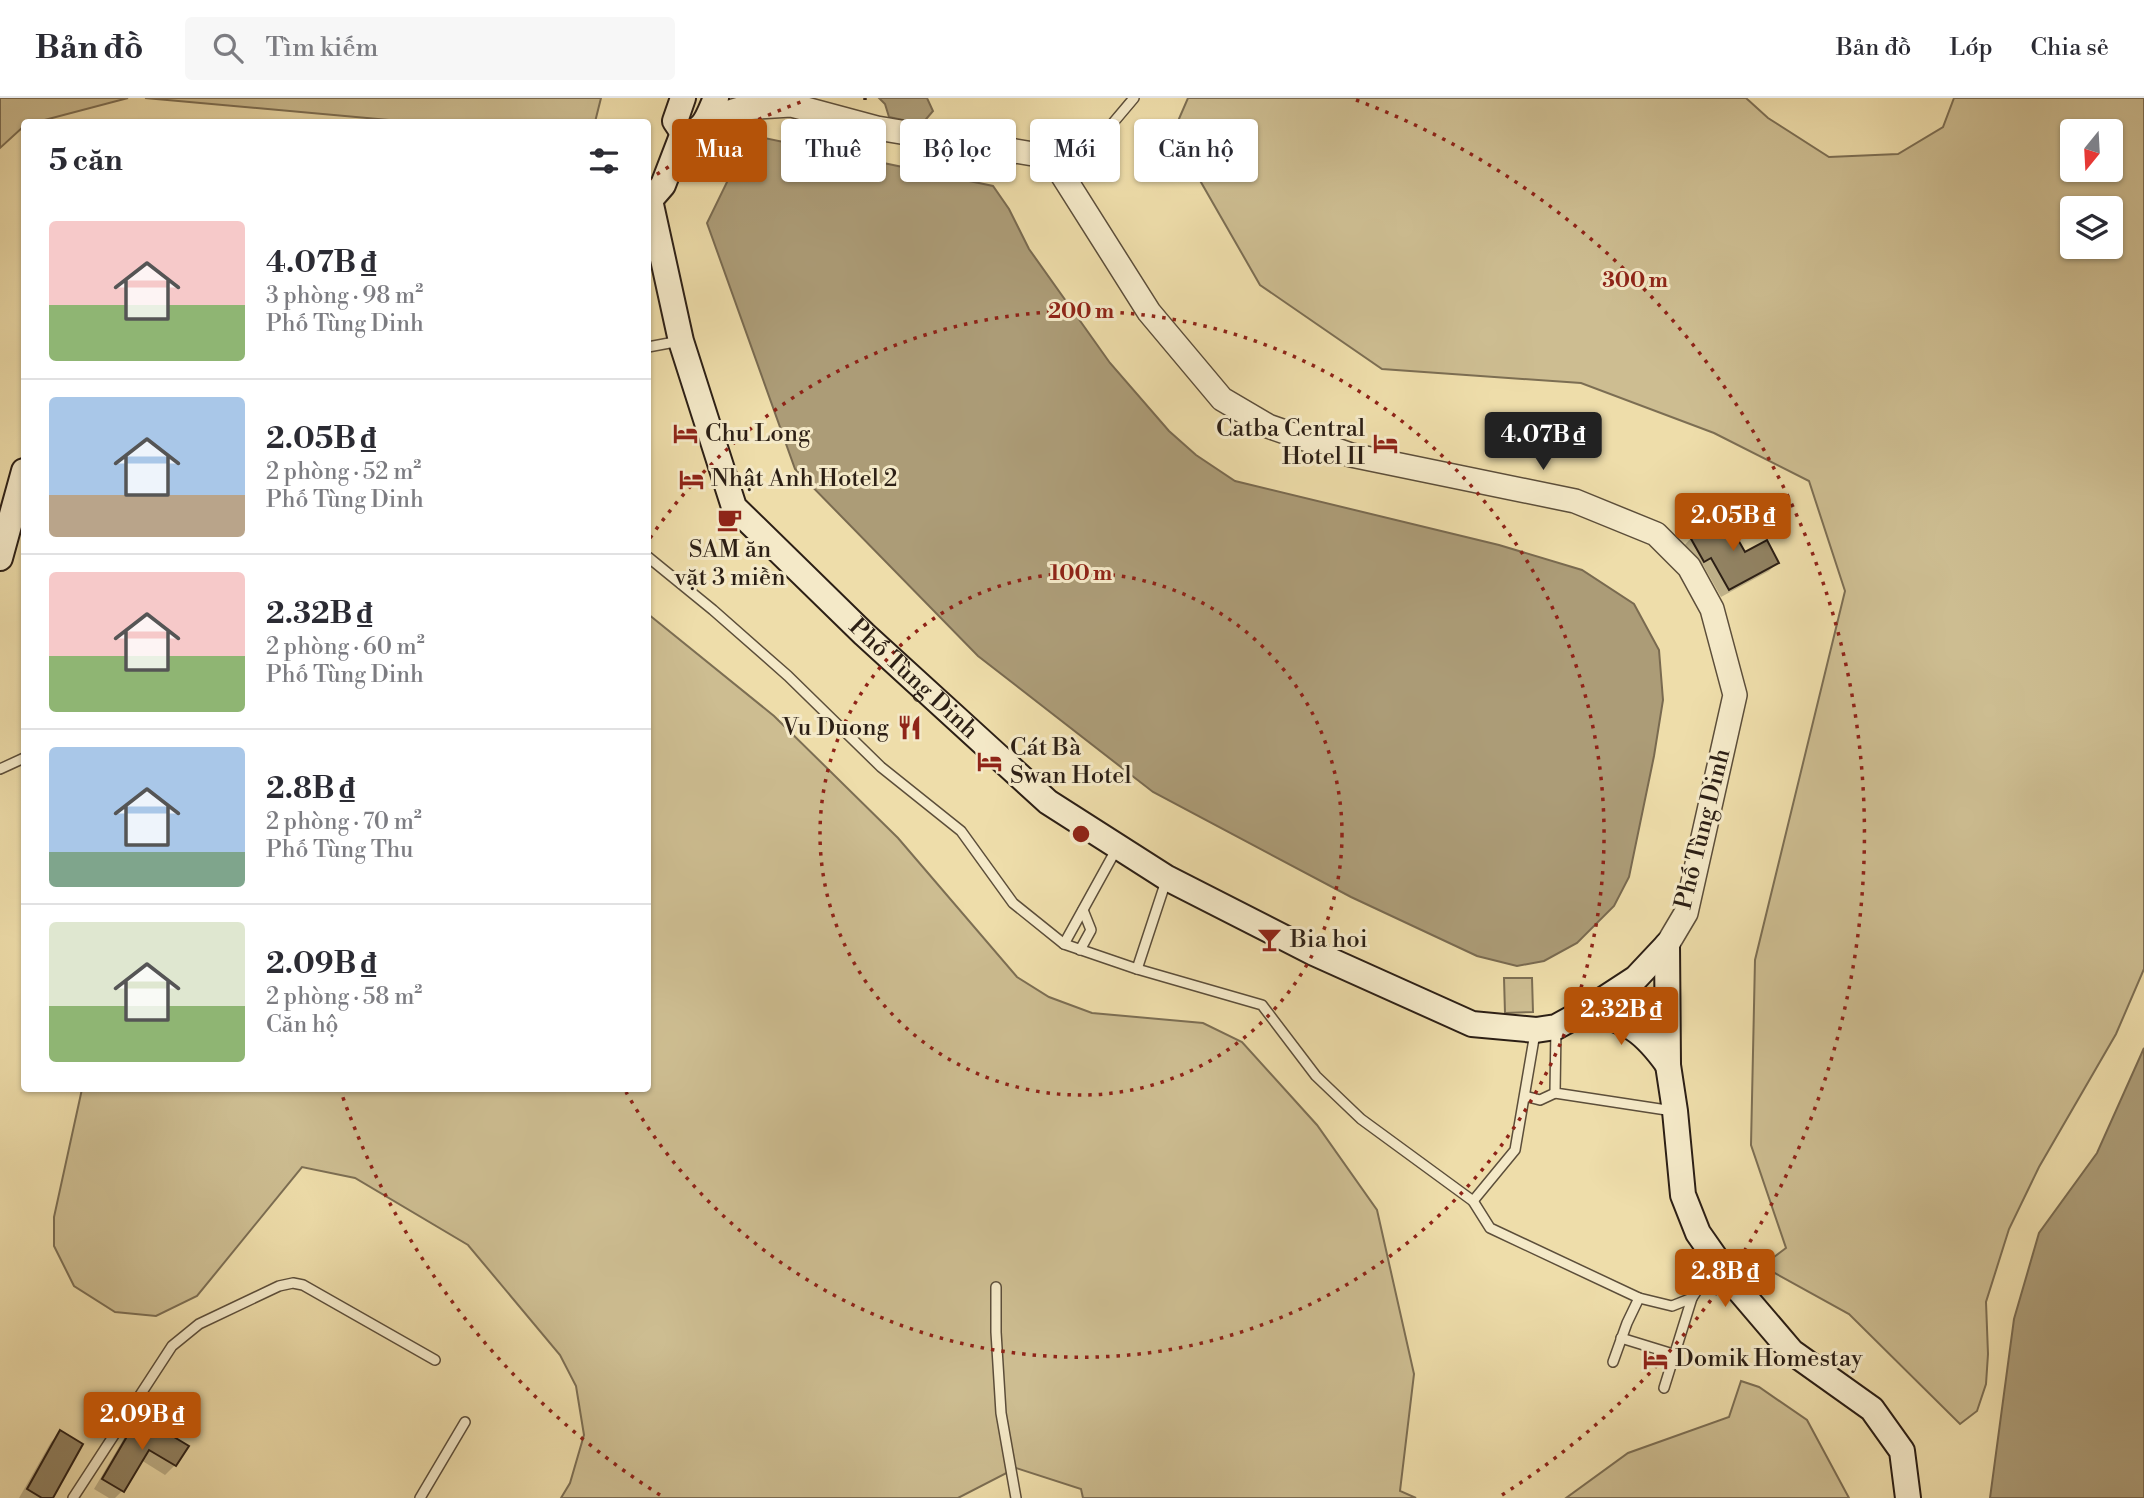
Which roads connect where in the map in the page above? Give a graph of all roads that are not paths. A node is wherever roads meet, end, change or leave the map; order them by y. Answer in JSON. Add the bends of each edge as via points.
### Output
{"nodes":[{"id":1,"x":683,"y":98,"type":"edge"},
{"id":2,"x":716,"y":98,"type":"edge"},
{"id":3,"x":1134,"y":98,"type":"edge"},
{"id":4,"x":788,"y":101,"type":"edge"},
{"id":5,"x":676,"y":119,"type":"edge"},
{"id":6,"x":701,"y":119,"type":"edge"},
{"id":7,"x":713,"y":119,"type":"edge"},
{"id":8,"x":1116,"y":119,"type":"edge"},
{"id":9,"x":1030,"y":154,"type":"edge"},
{"id":10,"x":672,"y":168,"type":"edge"},
{"id":11,"x":1067,"y":182,"type":"edge"},
{"id":12,"x":651,"y":198,"type":"edge"},
{"id":13,"x":651,"y":209,"type":"edge"},
{"id":14,"x":681,"y":341,"type":"junction"},
{"id":15,"x":651,"y":346,"type":"edge"},
{"id":16,"x":21,"y":484,"type":"edge"},
{"id":17,"x":7,"y":544,"type":"edge"},
{"id":18,"x":651,"y":559,"type":"edge"},
{"id":19,"x":21,"y":759,"type":"edge"},
{"id":20,"x":0,"y":769,"type":"edge"},
{"id":21,"x":1118,"y":847,"type":"junction"},
{"id":22,"x":1167,"y":878,"type":"junction"},
{"id":23,"x":1083,"y":910,"type":"junction"},
{"id":24,"x":1064,"y":944,"type":"junction"},
{"id":25,"x":1667,"y":946,"type":"junction"},
{"id":26,"x":1080,"y":950,"type":"junction"},
{"id":27,"x":1138,"y":970,"type":"junction"},
{"id":28,"x":1587,"y":1010,"type":"junction"},
{"id":29,"x":1546,"y":1029,"type":"junction"},
{"id":30,"x":1668,"y":1065,"type":"junction"},
{"id":31,"x":1555,"y":1093,"type":"junction"},
{"id":32,"x":1525,"y":1096,"type":"junction"},
{"id":33,"x":1675,"y":1111,"type":"junction"},
{"id":34,"x":1473,"y":1201,"type":"junction"},
{"id":35,"x":1716,"y":1262,"type":"junction"},
{"id":36,"x":996,"y":1287,"type":"dead end"},
{"id":37,"x":1639,"y":1298,"type":"junction"},
{"id":38,"x":1692,"y":1298,"type":"junction"},
{"id":39,"x":1621,"y":1338,"type":"junction"},
{"id":40,"x":1673,"y":1354,"type":"junction"},
{"id":41,"x":435,"y":1360,"type":"dead end"},
{"id":42,"x":1613,"y":1362,"type":"dead end"},
{"id":43,"x":1664,"y":1388,"type":"dead end"},
{"id":44,"x":465,"y":1422,"type":"dead end"},
{"id":45,"x":73,"y":1498,"type":"edge"},
{"id":46,"x":420,"y":1498,"type":"edge"},
{"id":47,"x":1016,"y":1498,"type":"edge"},
{"id":48,"x":1908,"y":1498,"type":"edge"}],
"edges":[{"from":1,"to":5,"type":"main road"},
{"from":2,"to":6,"type":"main road"},
{"from":3,"to":8,"type":"lane"},
{"from":4,"to":7,"type":"street","via":[[743,108]]},
{"from":4,"to":9,"type":"street","via":[[877,128]]},
{"from":10,"to":12,"type":"main road"},
{"from":11,"to":25,"type":"street","name":"Phố Tùng Dinh","via":[[1149,312],[1222,399],[1268,426],[1351,455],[1575,500],[1656,534],[1689,567],[1712,609],[1735,695],[1686,913]]},
{"from":13,"to":14,"type":"main road","name":"Phố Tùng Dinh"},
{"from":14,"to":15,"type":"lane"},
{"from":14,"to":21,"type":"main road","name":"Phố Tùng Dinh","via":[[734,507],[864,634],[1048,802]]},
{"from":16,"to":17,"type":"main road"},
{"from":18,"to":24,"type":"lane","via":[[779,668],[881,767],[961,831],[1013,903]]},
{"from":19,"to":20,"type":"lane"},
{"from":21,"to":22,"type":"main road","name":"Phố Tùng Dinh"},
{"from":21,"to":23,"type":"lane"},
{"from":22,"to":27,"type":"lane"},
{"from":22,"to":29,"type":"main road","name":"Phố Tùng Dinh","via":[[1314,953],[1472,1024]]},
{"from":23,"to":24,"type":"lane"},
{"from":23,"to":26,"type":"lane","via":[[1091,930]]},
{"from":24,"to":26,"type":"lane"},
{"from":25,"to":28,"type":"main road","name":"Phố Tùng Dinh","via":[[1636,978]]},
{"from":25,"to":30,"type":"main road"},
{"from":26,"to":27,"type":"lane"},
{"from":27,"to":34,"type":"lane","via":[[1262,1005],[1316,1076],[1361,1119]]},
{"from":28,"to":29,"type":"main road","name":"Phố Tùng Dinh"},
{"from":28,"to":30,"type":"main road","via":[[1638,1030]]},
{"from":29,"to":31,"type":"lane"},
{"from":29,"to":32,"type":"lane"},
{"from":30,"to":33,"type":"main road"},
{"from":31,"to":32,"type":"lane","via":[[1540,1100]]},
{"from":31,"to":33,"type":"lane"},
{"from":32,"to":34,"type":"lane","via":[[1515,1150]]},
{"from":33,"to":35,"type":"main road","via":[[1683,1195]]},
{"from":34,"to":37,"type":"lane","via":[[1490,1228]]},
{"from":35,"to":38,"type":"lane"},
{"from":35,"to":48,"type":"main road","via":[[1792,1352],[1872,1409],[1902,1451]]},
{"from":36,"to":47,"type":"lane","via":[[1001,1413]]},
{"from":37,"to":38,"type":"lane","via":[[1672,1306]]},
{"from":37,"to":39,"type":"lane"},
{"from":38,"to":40,"type":"lane"},
{"from":39,"to":40,"type":"lane"},
{"from":39,"to":42,"type":"lane"},
{"from":40,"to":43,"type":"lane"},
{"from":41,"to":45,"type":"lane","via":[[303,1285],[279,1286],[199,1324],[172,1346]]},
{"from":44,"to":46,"type":"lane"}]}
